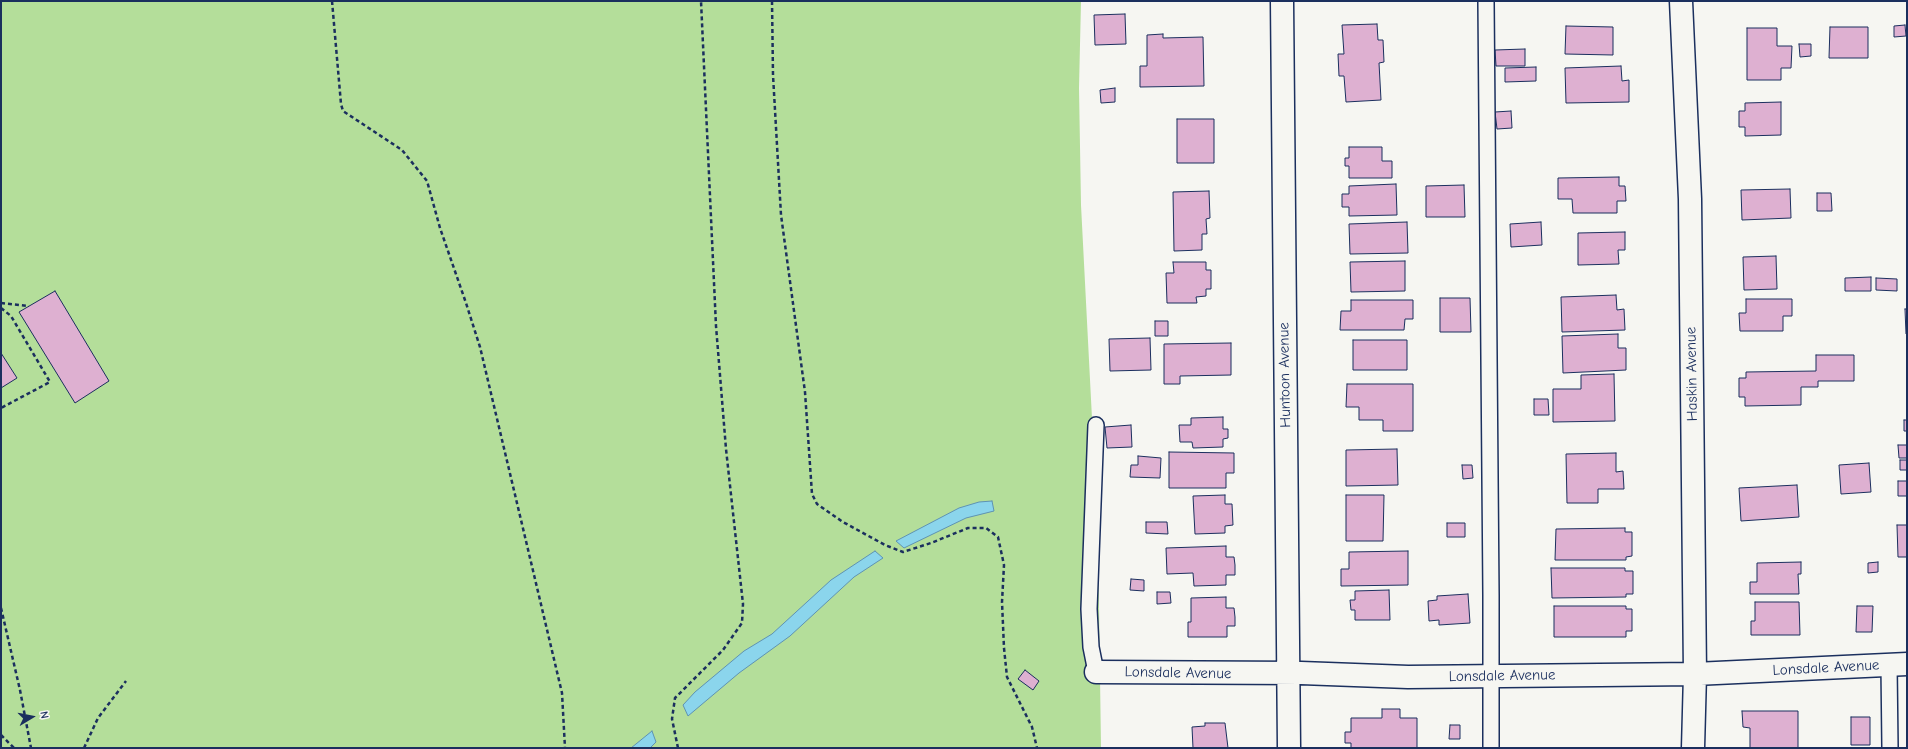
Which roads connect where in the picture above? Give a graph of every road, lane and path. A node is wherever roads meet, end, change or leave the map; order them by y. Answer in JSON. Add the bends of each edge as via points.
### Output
{"nodes":[{"id":1,"x":332,"y":1,"type":"edge"},
{"id":2,"x":701,"y":1,"type":"edge"},
{"id":3,"x":772,"y":1,"type":"edge"},
{"id":4,"x":1282,"y":1,"type":"edge"},
{"id":5,"x":1486,"y":1,"type":"edge"},
{"id":6,"x":1682,"y":1,"type":"edge"},
{"id":7,"x":1,"y":303,"type":"edge"},
{"id":8,"x":29,"y":306,"type":"dead end"},
{"id":9,"x":1,"y":308,"type":"edge"},
{"id":10,"x":1,"y":408,"type":"edge"},
{"id":11,"x":1096,"y":425,"type":"dead end"},
{"id":12,"x":1,"y":608,"type":"edge"},
{"id":13,"x":1898,"y":665,"type":"edge"},
{"id":14,"x":1096,"y":672,"type":"joint"},
{"id":15,"x":1288,"y":674,"type":"junction"},
{"id":16,"x":1694,"y":674,"type":"junction"},
{"id":17,"x":1491,"y":676,"type":"junction"},
{"id":18,"x":126,"y":681,"type":"dead end"},
{"id":19,"x":1,"y":735,"type":"edge"},
{"id":20,"x":14,"y":748,"type":"edge"},
{"id":21,"x":31,"y":748,"type":"edge"},
{"id":22,"x":84,"y":748,"type":"edge"},
{"id":23,"x":565,"y":748,"type":"edge"},
{"id":24,"x":678,"y":748,"type":"edge"},
{"id":25,"x":1037,"y":748,"type":"edge"},
{"id":26,"x":1289,"y":748,"type":"edge"},
{"id":27,"x":1491,"y":748,"type":"edge"},
{"id":28,"x":1694,"y":748,"type":"edge"},
{"id":29,"x":1890,"y":748,"type":"edge"}],
"edges":[{"from":1,"to":23,"type":"path","via":[[343,111],[402,150],[427,181],[466,303],[486,370],[562,693]]},
{"from":2,"to":24,"type":"path","via":[[716,326],[743,604],[742,623],[723,650],[676,698],[672,719]]},
{"from":3,"to":25,"type":"path","via":[[773,75],[781,215],[805,392],[812,494],[817,504],[843,522],[903,552],[968,528],[986,528],[998,537],[1004,565],[1002,610],[1007,677],[1032,728]]},
{"from":4,"to":15,"type":"street","name":"Huntoon Avenue"},
{"from":5,"to":17,"type":"lane"},
{"from":6,"to":16,"type":"street","name":"Haskin Avenue","via":[[1690,199]]},
{"from":7,"to":8,"type":"path"},
{"from":9,"to":10,"type":"path","via":[[11,316],[50,382]]},
{"from":11,"to":14,"type":"lane","via":[[1089,609],[1091,647]]},
{"from":12,"to":21,"type":"path"},
{"from":13,"to":16,"type":"street","name":"Lonsdale Avenue"},
{"from":13,"to":29,"type":"lane"},
{"from":14,"to":15,"type":"street","name":"Lonsdale Avenue"},
{"from":15,"to":17,"type":"street","name":"Lonsdale Avenue"},
{"from":15,"to":26,"type":"street","name":"Huntoon Avenue"},
{"from":16,"to":17,"type":"street","name":"Lonsdale Avenue"},
{"from":16,"to":28,"type":"street","name":"Haskin Avenue"},
{"from":17,"to":27,"type":"lane"},
{"from":18,"to":22,"type":"path","via":[[98,718]]},
{"from":19,"to":20,"type":"path"}]}
